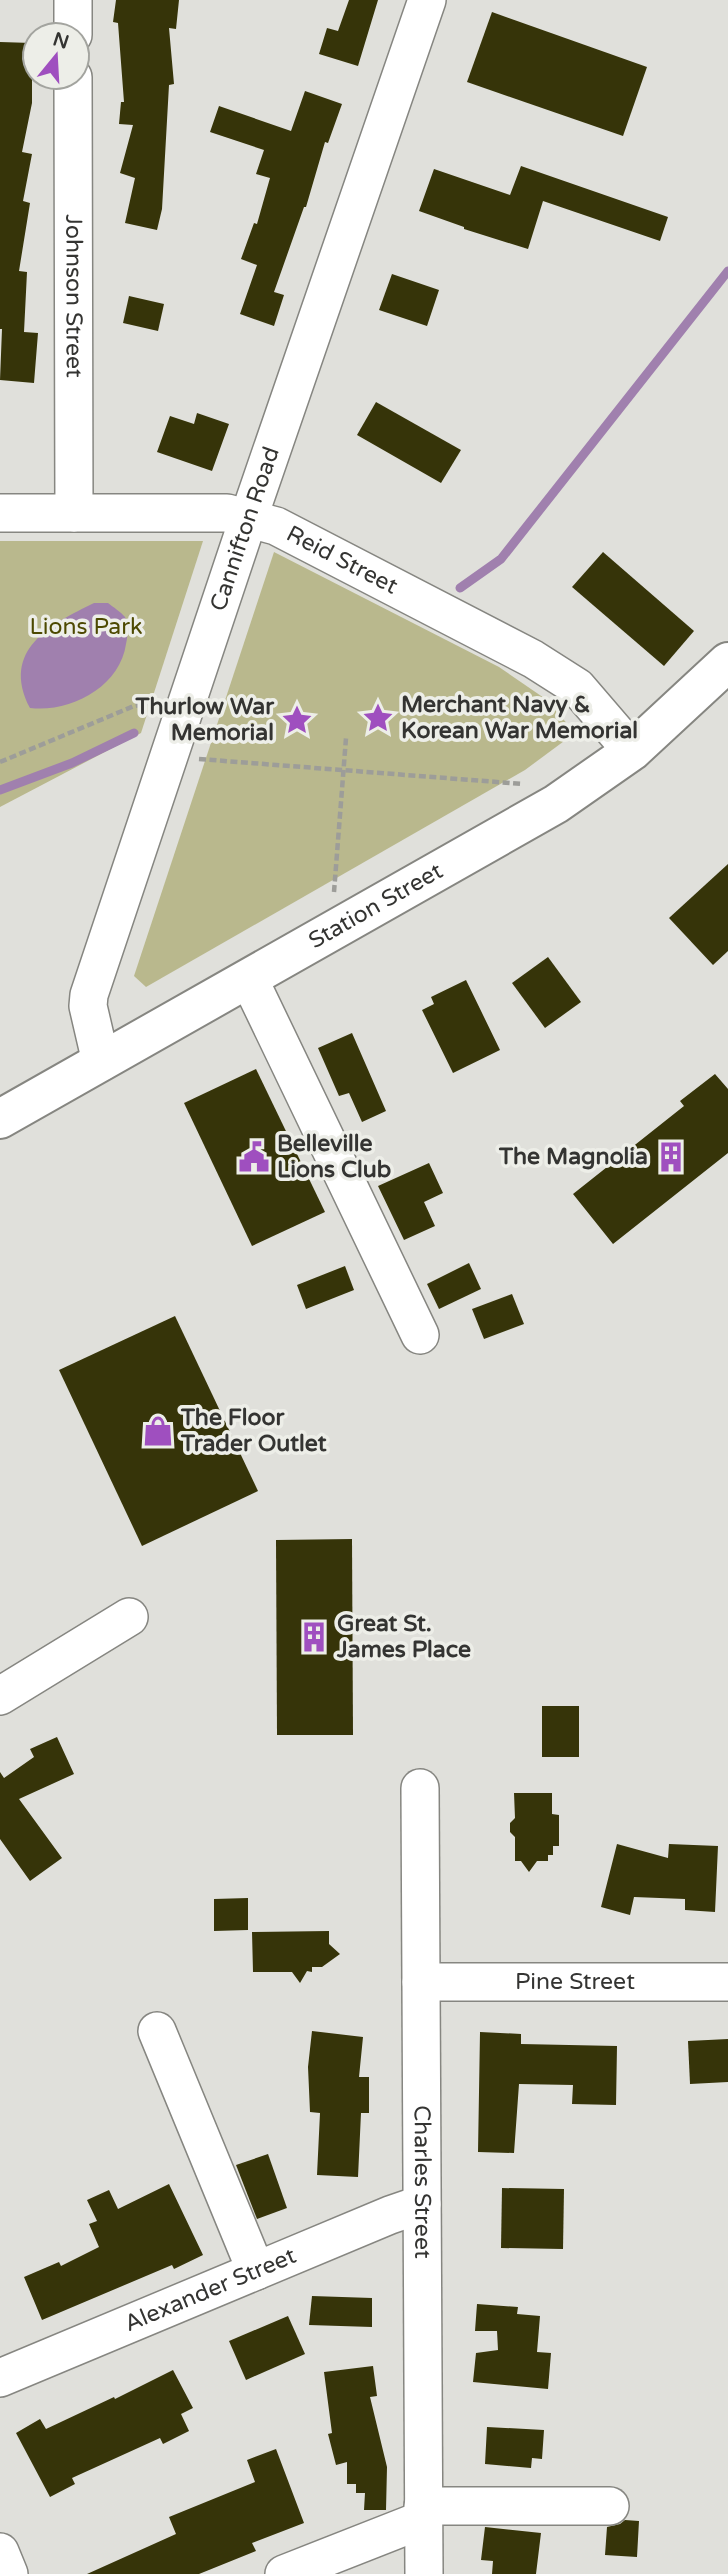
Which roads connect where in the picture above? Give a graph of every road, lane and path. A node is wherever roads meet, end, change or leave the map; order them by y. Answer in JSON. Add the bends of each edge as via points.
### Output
{"nodes":[{"id":1,"x":73,"y":0,"type":"edge"},
{"id":2,"x":427,"y":0,"type":"edge"},
{"id":3,"x":73,"y":21,"type":"edge"},
{"id":4,"x":73,"y":91,"type":"edge"},
{"id":5,"x":0,"y":513,"type":"edge"},
{"id":6,"x":74,"y":513,"type":"junction"},
{"id":7,"x":249,"y":517,"type":"junction"},
{"id":8,"x":728,"y":662,"type":"edge"},
{"id":9,"x":189,"y":696,"type":"junction"},
{"id":10,"x":346,"y":737,"type":"dead end"},
{"id":11,"x":632,"y":751,"type":"junction"},
{"id":12,"x":195,"y":758,"type":"dead end"},
{"id":13,"x":0,"y":762,"type":"edge"},
{"id":14,"x":343,"y":770,"type":"junction"},
{"id":15,"x":523,"y":783,"type":"dead end"},
{"id":16,"x":334,"y":893,"type":"dead end"},
{"id":17,"x":249,"y":979,"type":"junction"},
{"id":18,"x":101,"y":1062,"type":"junction"},
{"id":19,"x":0,"y":1119,"type":"edge"},
{"id":20,"x":420,"y":1335,"type":"dead end"},
{"id":21,"x":129,"y":1617,"type":"dead end"},
{"id":22,"x":0,"y":1696,"type":"edge"},
{"id":23,"x":420,"y":1788,"type":"dead end"},
{"id":24,"x":421,"y":1982,"type":"junction"},
{"id":25,"x":728,"y":1982,"type":"edge"},
{"id":26,"x":157,"y":2031,"type":"dead end"},
{"id":27,"x":422,"y":2204,"type":"junction"},
{"id":28,"x":256,"y":2271,"type":"junction"},
{"id":29,"x":0,"y":2378,"type":"edge"},
{"id":30,"x":610,"y":2506,"type":"dead end"},
{"id":31,"x":424,"y":2512,"type":"junction"},
{"id":32,"x":0,"y":2552,"type":"edge"},
{"id":33,"x":9,"y":2574,"type":"edge"},
{"id":34,"x":284,"y":2574,"type":"edge"},
{"id":35,"x":424,"y":2574,"type":"edge"}],
"edges":[{"from":1,"to":3,"type":"street"},
{"from":2,"to":7,"type":"street","name":"Cannifton Road"},
{"from":4,"to":6,"type":"street","name":"Johnson Street"},
{"from":5,"to":6,"type":"street","name":"Reid Street"},
{"from":6,"to":7,"type":"street","name":"Reid Street"},
{"from":7,"to":9,"type":"street","name":"Cannifton Road"},
{"from":7,"to":11,"type":"street","name":"Reid Street","via":[[276,526],[533,659],[577,687]]},
{"from":8,"to":11,"type":"main road","name":"Station Street"},
{"from":9,"to":13,"type":"path","via":[[134,706]]},
{"from":9,"to":18,"type":"street","name":"Cannifton Road","via":[[89,995]]},
{"from":10,"to":14,"type":"path"},
{"from":11,"to":17,"type":"main road","name":"Station Street","via":[[556,804]]},
{"from":12,"to":14,"type":"path"},
{"from":14,"to":15,"type":"path"},
{"from":14,"to":16,"type":"path"},
{"from":17,"to":18,"type":"main road","name":"Station Street"},
{"from":17,"to":20,"type":"street"},
{"from":18,"to":19,"type":"main road","name":"Station Street"},
{"from":21,"to":22,"type":"street"},
{"from":23,"to":24,"type":"street","name":"Charles Street"},
{"from":24,"to":25,"type":"street","name":"Pine Street"},
{"from":24,"to":27,"type":"street","name":"Charles Street"},
{"from":26,"to":28,"type":"street"},
{"from":27,"to":28,"type":"street","name":"Alexander Street"},
{"from":27,"to":31,"type":"street","name":"Charles Street"},
{"from":28,"to":29,"type":"street","name":"Alexander Street"},
{"from":30,"to":31,"type":"street"},
{"from":31,"to":34,"type":"street"},
{"from":31,"to":35,"type":"street","name":"Charles Street"},
{"from":32,"to":33,"type":"street"}]}
